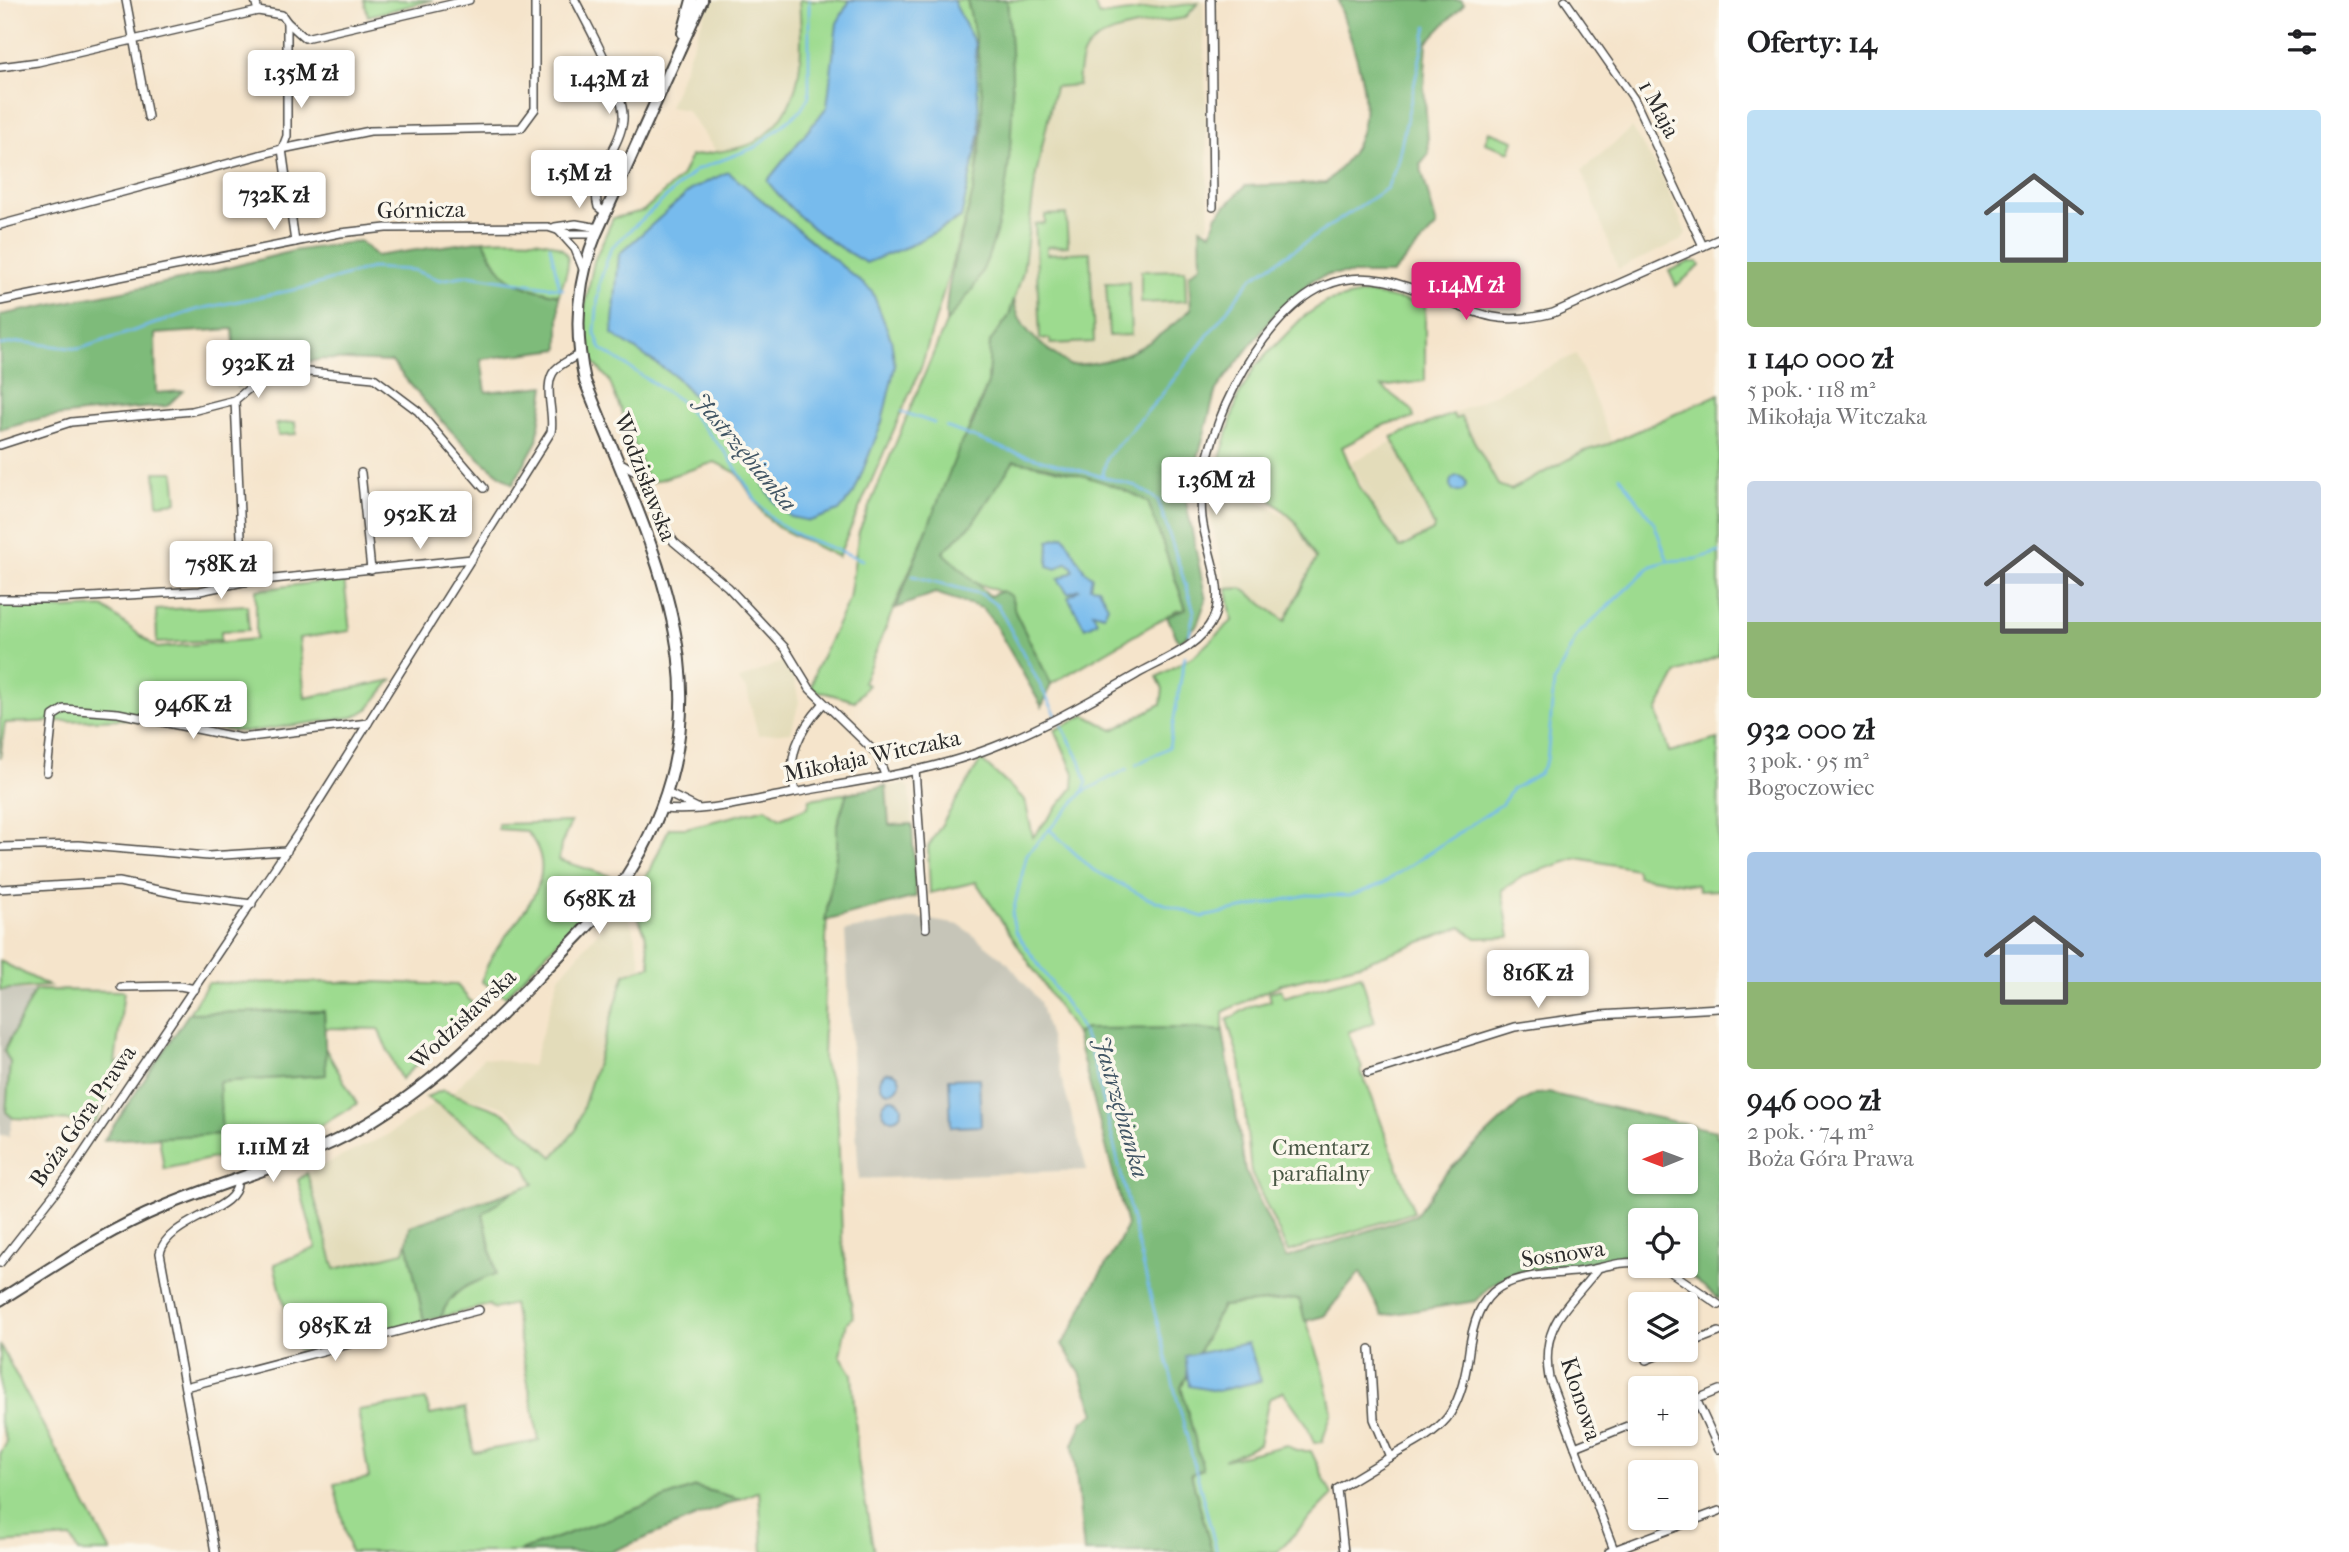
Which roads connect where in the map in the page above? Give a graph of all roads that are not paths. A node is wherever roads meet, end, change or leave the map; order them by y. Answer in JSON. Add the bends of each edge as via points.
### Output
{"nodes":[{"id":1,"x":126,"y":0,"type":"edge"},
{"id":2,"x":256,"y":0,"type":"edge"},
{"id":3,"x":469,"y":0,"type":"edge"},
{"id":4,"x":535,"y":0,"type":"edge"},
{"id":5,"x":575,"y":0,"type":"edge"},
{"id":6,"x":692,"y":0,"type":"edge"},
{"id":7,"x":702,"y":0,"type":"edge"},
{"id":8,"x":1211,"y":0,"type":"edge"},
{"id":9,"x":1564,"y":0,"type":"edge"},
{"id":10,"x":258,"y":11,"type":"junction"},
{"id":11,"x":287,"y":22,"type":"junction"},
{"id":12,"x":132,"y":39,"type":"junction"},
{"id":13,"x":681,"y":46,"type":"junction"},
{"id":14,"x":0,"y":67,"type":"edge"},
{"id":15,"x":148,"y":117,"type":"dead end"},
{"id":16,"x":282,"y":149,"type":"junction"},
{"id":17,"x":1213,"y":207,"type":"dead end"},
{"id":18,"x":606,"y":213,"type":"junction"},
{"id":19,"x":0,"y":225,"type":"edge"},
{"id":20,"x":555,"y":228,"type":"junction"},
{"id":21,"x":597,"y":231,"type":"junction"},
{"id":22,"x":1719,"y":239,"type":"edge"},
{"id":23,"x":295,"y":242,"type":"junction"},
{"id":24,"x":1703,"y":246,"type":"junction"},
{"id":25,"x":584,"y":271,"type":"junction"},
{"id":26,"x":0,"y":301,"type":"edge"},
{"id":27,"x":579,"y":354,"type":"junction"},
{"id":28,"x":235,"y":400,"type":"junction"},
{"id":29,"x":0,"y":444,"type":"edge"},
{"id":30,"x":616,"y":460,"type":"junction"},
{"id":31,"x":361,"y":472,"type":"dead end"},
{"id":32,"x":485,"y":488,"type":"dead end"},
{"id":33,"x":472,"y":559,"type":"junction"},
{"id":34,"x":371,"y":570,"type":"junction"},
{"id":35,"x":243,"y":582,"type":"junction"},
{"id":36,"x":0,"y":598,"type":"edge"},
{"id":37,"x":823,"y":704,"type":"junction"},
{"id":38,"x":368,"y":723,"type":"junction"},
{"id":39,"x":915,"y":769,"type":"junction"},
{"id":40,"x":47,"y":772,"type":"dead end"},
{"id":41,"x":885,"y":775,"type":"junction"},
{"id":42,"x":795,"y":792,"type":"junction"},
{"id":43,"x":667,"y":793,"type":"junction"},
{"id":44,"x":662,"y":809,"type":"junction"},
{"id":45,"x":698,"y":809,"type":"junction"},
{"id":46,"x":0,"y":847,"type":"edge"},
{"id":47,"x":287,"y":851,"type":"junction"},
{"id":48,"x":0,"y":889,"type":"edge"},
{"id":49,"x":252,"y":904,"type":"junction"},
{"id":50,"x":926,"y":928,"type":"dead end"},
{"id":51,"x":121,"y":987,"type":"dead end"},
{"id":52,"x":195,"y":989,"type":"junction"},
{"id":53,"x":1719,"y":1008,"type":"edge"},
{"id":54,"x":1368,"y":1073,"type":"dead end"},
{"id":55,"x":237,"y":1181,"type":"junction"},
{"id":56,"x":0,"y":1263,"type":"edge"},
{"id":57,"x":1628,"y":1265,"type":"edge"},
{"id":58,"x":1597,"y":1270,"type":"junction"},
{"id":59,"x":1680,"y":1278,"type":"edge"},
{"id":60,"x":0,"y":1300,"type":"edge"},
{"id":61,"x":1719,"y":1305,"type":"edge"},
{"id":62,"x":479,"y":1310,"type":"dead end"},
{"id":63,"x":1719,"y":1332,"type":"edge"},
{"id":64,"x":1698,"y":1340,"type":"edge"},
{"id":65,"x":1370,"y":1349,"type":"dead end"},
{"id":66,"x":185,"y":1387,"type":"junction"},
{"id":67,"x":1719,"y":1390,"type":"edge"},
{"id":68,"x":1698,"y":1398,"type":"edge"},
{"id":69,"x":1698,"y":1403,"type":"edge"},
{"id":70,"x":1628,"y":1426,"type":"edge"},
{"id":71,"x":1575,"y":1447,"type":"junction"},
{"id":72,"x":1719,"y":1449,"type":"edge"},
{"id":73,"x":1390,"y":1457,"type":"junction"},
{"id":74,"x":1719,"y":1511,"type":"edge"},
{"id":75,"x":1611,"y":1551,"type":"edge"},
{"id":76,"x":215,"y":1552,"type":"edge"},
{"id":77,"x":1344,"y":1552,"type":"edge"}],
"edges":[{"from":1,"to":12,"type":"street"},
{"from":2,"to":10,"type":"street"},
{"from":3,"to":11,"type":"street","via":[[305,38]]},
{"from":4,"to":16,"type":"street","via":[[535,108],[521,128],[370,131]]},
{"from":5,"to":18,"type":"street","via":[[613,81],[624,118],[596,187],[598,207]]},
{"from":6,"to":13,"type":"main road","name":"Wodzisławska"},
{"from":7,"to":13,"type":"main road","name":"Wodzisławska"},
{"from":8,"to":17,"type":"street"},
{"from":9,"to":24,"type":"street","name":"1 Maja","via":[[1634,99]]},
{"from":10,"to":11,"type":"street","via":[[282,15]]},
{"from":10,"to":12,"type":"street"},
{"from":11,"to":16,"type":"street","via":[[287,136]]},
{"from":12,"to":14,"type":"street"},
{"from":12,"to":15,"type":"street"},
{"from":13,"to":18,"type":"main road","name":"Wodzisławska"},
{"from":16,"to":19,"type":"street"},
{"from":16,"to":23,"type":"street"},
{"from":18,"to":21,"type":"main road","name":"Wodzisławska"},
{"from":20,"to":21,"type":"street","name":"Górnicza","via":[[569,233]]},
{"from":20,"to":23,"type":"street","name":"Górnicza","via":[[386,228]]},
{"from":20,"to":25,"type":"street","via":[[576,249]]},
{"from":21,"to":25,"type":"main road","name":"Wodzisławska"},
{"from":22,"to":24,"type":"street"},
{"from":23,"to":26,"type":"street","name":"Górnicza"},
{"from":24,"to":39,"type":"street","name":"Mikołaja Witczaka","via":[[1535,318],[1492,317],[1379,280],[1325,286],[1303,299],[1256,351],[1238,376],[1223,410],[1205,472],[1202,516],[1216,587],[1214,618],[1202,634],[1050,721],[983,751]]},
{"from":25,"to":27,"type":"main road","name":"Wodzisławska"},
{"from":27,"to":30,"type":"main road","name":"Wodzisławska","via":[[585,382]]},
{"from":27,"to":33,"type":"street","name":"Boża Góra Prawa","via":[[554,371],[549,388],[551,432]]},
{"from":28,"to":29,"type":"street","via":[[154,417],[71,422]]},
{"from":28,"to":32,"type":"street","via":[[257,383],[309,372],[374,378],[418,411]]},
{"from":28,"to":35,"type":"street"},
{"from":30,"to":37,"type":"street","via":[[639,473],[674,542],[728,587],[785,648]]},
{"from":30,"to":43,"type":"main road","name":"Wodzisławska","via":[[655,558],[676,631],[682,702]]},
{"from":31,"to":34,"type":"street"},
{"from":33,"to":34,"type":"street"},
{"from":33,"to":38,"type":"street","name":"Boża Góra Prawa"},
{"from":34,"to":35,"type":"street"},
{"from":35,"to":36,"type":"street","via":[[200,591]]},
{"from":37,"to":41,"type":"street","via":[[877,754]]},
{"from":37,"to":42,"type":"street","via":[[796,742],[792,763]]},
{"from":38,"to":40,"type":"street","via":[[241,738],[118,713],[64,709],[53,716]]},
{"from":38,"to":47,"type":"street","name":"Boża Góra Prawa"},
{"from":39,"to":41,"type":"street","name":"Mikołaja Witczaka"},
{"from":39,"to":50,"type":"street"},
{"from":41,"to":42,"type":"street","name":"Mikołaja Witczaka"},
{"from":42,"to":45,"type":"street","name":"Mikołaja Witczaka"},
{"from":43,"to":44,"type":"main road","name":"Wodzisławska"},
{"from":43,"to":45,"type":"street"},
{"from":44,"to":45,"type":"street","name":"Mikołaja Witczaka"},
{"from":44,"to":55,"type":"main road","name":"Wodzisławska","via":[[624,881],[600,912],[465,1052],[382,1115],[334,1142]]},
{"from":46,"to":47,"type":"street","via":[[78,845],[208,856]]},
{"from":47,"to":49,"type":"street","name":"Boża Góra Prawa"},
{"from":48,"to":49,"type":"street","via":[[119,882]]},
{"from":49,"to":52,"type":"street","name":"Boża Góra Prawa"},
{"from":51,"to":52,"type":"street"},
{"from":52,"to":56,"type":"street","name":"Boża Góra Prawa","via":[[68,1176]]},
{"from":53,"to":54,"type":"street","via":[[1600,1015],[1515,1027]]},
{"from":55,"to":60,"type":"main road","name":"Wodzisławska","via":[[130,1222]]},
{"from":55,"to":66,"type":"street","via":[[238,1189],[231,1198],[172,1232],[162,1244],[160,1260]]},
{"from":57,"to":58,"type":"street","name":"Sosnowa"},
{"from":58,"to":71,"type":"street","name":"Klonowa","via":[[1551,1326],[1546,1356],[1549,1378]]},
{"from":58,"to":73,"type":"street","name":"Sosnowa","via":[[1526,1275],[1492,1289],[1471,1325],[1465,1377],[1446,1419]]},
{"from":59,"to":61,"type":"street"},
{"from":62,"to":66,"type":"street"},
{"from":63,"to":64,"type":"street"},
{"from":65,"to":73,"type":"street","via":[[1374,1419]]},
{"from":66,"to":76,"type":"street"},
{"from":67,"to":68,"type":"street"},
{"from":69,"to":72,"type":"street"},
{"from":70,"to":71,"type":"street"},
{"from":71,"to":75,"type":"street","name":"Klonowa"},
{"from":73,"to":77,"type":"street","name":"Sosnowa","via":[[1337,1489]]},
{"from":74,"to":75,"type":"street"}]}
